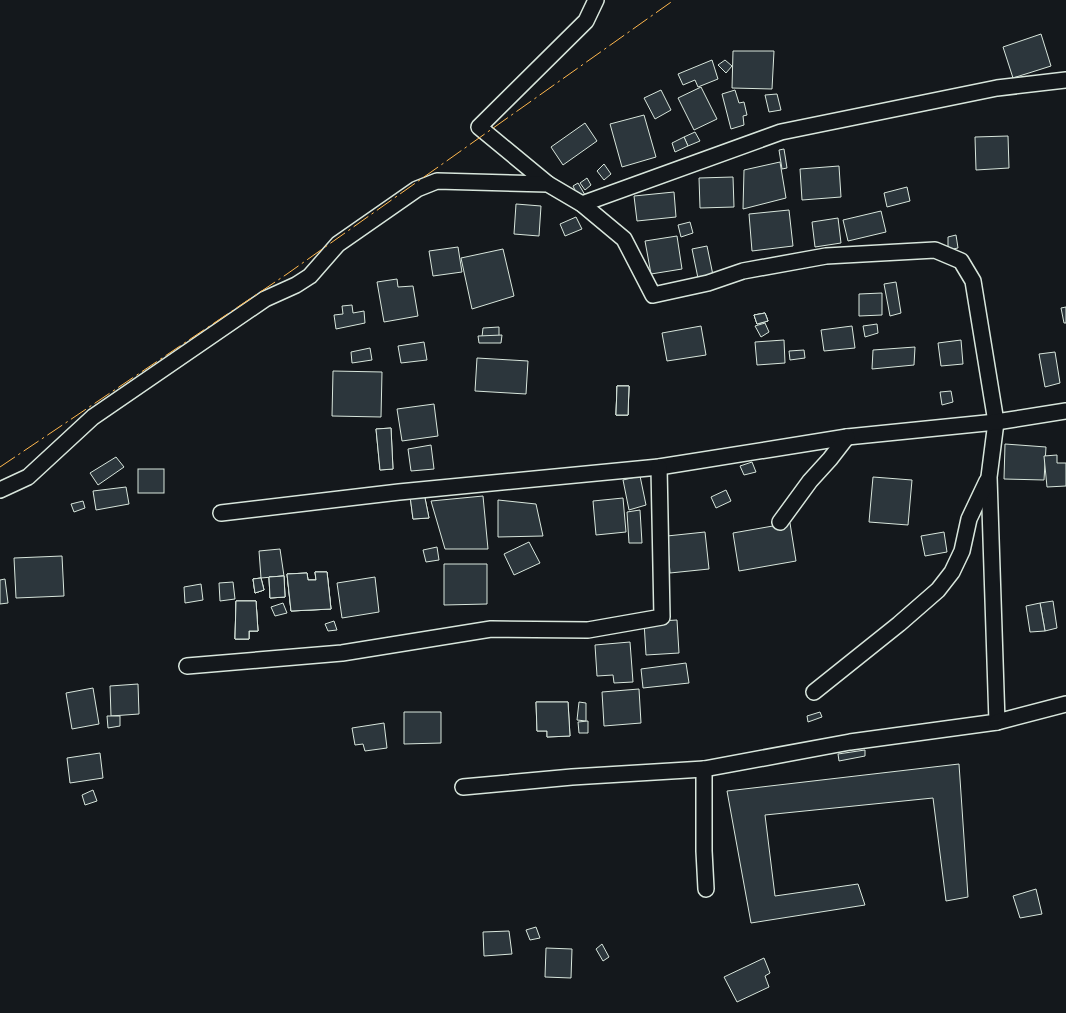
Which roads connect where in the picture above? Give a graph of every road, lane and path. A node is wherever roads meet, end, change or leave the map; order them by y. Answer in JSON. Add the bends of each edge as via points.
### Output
{"nodes":[{"id":1,"x":596,"y":0,"type":"edge"},
{"id":2,"x":1066,"y":80,"type":"edge"},
{"id":3,"x":548,"y":184,"type":"junction"},
{"id":4,"x":582,"y":204,"type":"junction"},
{"id":5,"x":1066,"y":411,"type":"edge"},
{"id":6,"x":996,"y":422,"type":"junction"},
{"id":7,"x":847,"y":437,"type":"junction"},
{"id":8,"x":660,"y":467,"type":"junction"},
{"id":9,"x":988,"y":477,"type":"junction"},
{"id":10,"x":0,"y":490,"type":"edge"},
{"id":11,"x":221,"y":513,"type":"dead end"},
{"id":12,"x":780,"y":522,"type":"dead end"},
{"id":13,"x":187,"y":666,"type":"dead end"},
{"id":14,"x":814,"y":692,"type":"dead end"},
{"id":15,"x":1066,"y":704,"type":"edge"},
{"id":16,"x":997,"y":722,"type":"junction"},
{"id":17,"x":704,"y":769,"type":"junction"},
{"id":18,"x":463,"y":787,"type":"dead end"},
{"id":19,"x":706,"y":889,"type":"dead end"}],
"edges":[{"from":1,"to":3,"type":"street","via":[[586,21],[479,127]]},
{"from":2,"to":4,"type":"street","via":[[997,88],[781,132]]},
{"from":3,"to":4,"type":"street"},
{"from":3,"to":10,"type":"street","via":[[437,181],[417,189],[338,244],[310,276],[265,299],[93,417],[28,477]]},
{"from":4,"to":6,"type":"street","via":[[624,239],[653,295],[708,283],[743,271],[826,256],[935,250],[961,261],[973,281]]},
{"from":5,"to":6,"type":"street"},
{"from":6,"to":7,"type":"street"},
{"from":6,"to":9,"type":"street"},
{"from":7,"to":8,"type":"street"},
{"from":7,"to":12,"type":"street"},
{"from":8,"to":11,"type":"street"},
{"from":8,"to":13,"type":"street","via":[[662,617],[588,630],[491,628],[342,653]]},
{"from":9,"to":14,"type":"street","via":[[969,519],[962,550],[952,572],[938,590]]},
{"from":9,"to":16,"type":"street"},
{"from":15,"to":16,"type":"street"},
{"from":16,"to":17,"type":"street","via":[[850,742]]},
{"from":17,"to":18,"type":"street"},
{"from":17,"to":19,"type":"street"}]}
